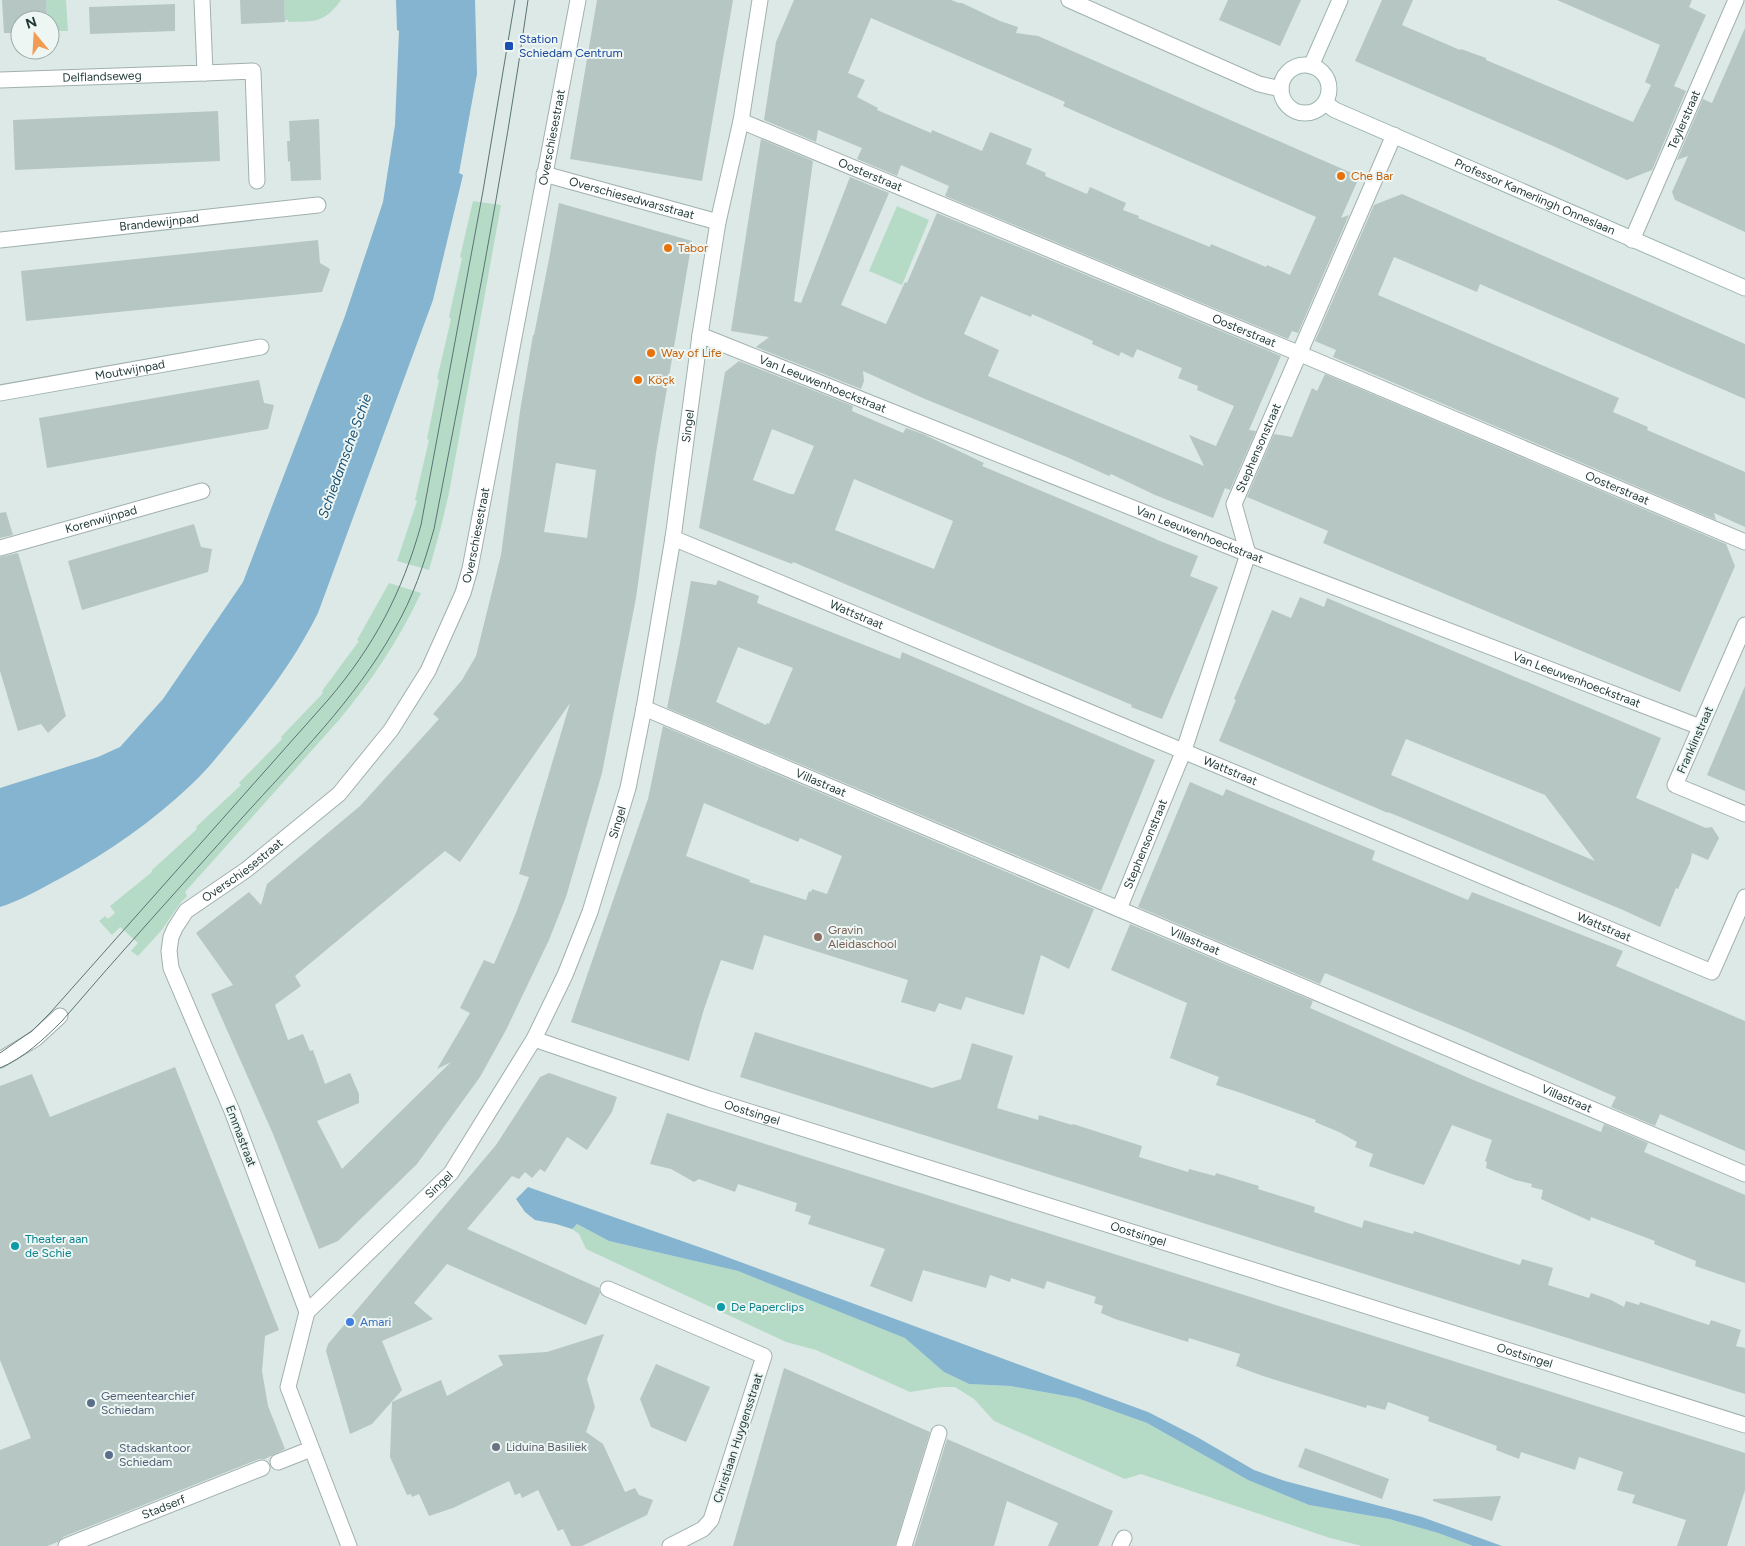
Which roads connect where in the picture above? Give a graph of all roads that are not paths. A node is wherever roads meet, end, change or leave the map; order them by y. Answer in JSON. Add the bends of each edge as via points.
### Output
{"nodes":[{"id":1,"x":202,"y":0,"type":"edge"},
{"id":2,"x":578,"y":0,"type":"edge"},
{"id":3,"x":760,"y":0,"type":"edge"},
{"id":4,"x":1069,"y":0,"type":"edge"},
{"id":5,"x":1340,"y":0,"type":"edge"},
{"id":6,"x":1738,"y":0,"type":"edge"},
{"id":7,"x":1745,"y":3,"type":"edge"},
{"id":8,"x":1311,"y":66,"type":"junction"},
{"id":9,"x":205,"y":73,"type":"junction"},
{"id":10,"x":0,"y":80,"type":"edge"},
{"id":11,"x":1281,"y":89,"type":"junction"},
{"id":12,"x":1325,"y":103,"type":"junction"},
{"id":13,"x":741,"y":121,"type":"junction"},
{"id":14,"x":1394,"y":135,"type":"junction"},
{"id":15,"x":544,"y":174,"type":"junction"},
{"id":16,"x":257,"y":181,"type":"dead end"},
{"id":17,"x":318,"y":205,"type":"dead end"},
{"id":18,"x":718,"y":222,"type":"junction"},
{"id":19,"x":0,"y":240,"type":"edge"},
{"id":20,"x":1632,"y":240,"type":"junction"},
{"id":21,"x":1745,"y":288,"type":"edge"},
{"id":22,"x":700,"y":335,"type":"junction"},
{"id":23,"x":261,"y":347,"type":"dead end"},
{"id":24,"x":1298,"y":353,"type":"junction"},
{"id":25,"x":0,"y":393,"type":"edge"},
{"id":26,"x":202,"y":491,"type":"dead end"},
{"id":27,"x":673,"y":538,"type":"junction"},
{"id":28,"x":1745,"y":542,"type":"edge"},
{"id":29,"x":0,"y":548,"type":"edge"},
{"id":30,"x":1248,"y":554,"type":"junction"},
{"id":31,"x":1745,"y":625,"type":"edge"},
{"id":32,"x":644,"y":708,"type":"junction"},
{"id":33,"x":1700,"y":727,"type":"junction"},
{"id":34,"x":1184,"y":750,"type":"junction"},
{"id":35,"x":1745,"y":814,"type":"edge"},
{"id":36,"x":1745,"y":896,"type":"edge"},
{"id":37,"x":1119,"y":909,"type":"junction"},
{"id":38,"x":170,"y":962,"type":"joint"},
{"id":39,"x":60,"y":1016,"type":"dead end"},
{"id":40,"x":534,"y":1039,"type":"junction"},
{"id":41,"x":0,"y":1060,"type":"edge"},
{"id":42,"x":1745,"y":1174,"type":"edge"},
{"id":43,"x":608,"y":1289,"type":"dead end"},
{"id":44,"x":307,"y":1312,"type":"junction"},
{"id":45,"x":1745,"y":1424,"type":"edge"},
{"id":46,"x":939,"y":1433,"type":"dead end"},
{"id":47,"x":311,"y":1449,"type":"junction"},
{"id":48,"x":278,"y":1462,"type":"dead end"},
{"id":49,"x":262,"y":1468,"type":"dead end"},
{"id":50,"x":66,"y":1546,"type":"edge"},
{"id":51,"x":349,"y":1546,"type":"edge"},
{"id":52,"x":670,"y":1546,"type":"edge"},
{"id":53,"x":904,"y":1546,"type":"edge"}],
"edges":[{"from":1,"to":9,"type":"street"},
{"from":2,"to":15,"type":"street","name":"Overschiesestraat"},
{"from":3,"to":13,"type":"street","name":"Singel"},
{"from":4,"to":11,"type":"street","via":[[1259,84]]},
{"from":5,"to":8,"type":"street"},
{"from":6,"to":7,"type":"street"},
{"from":6,"to":20,"type":"street","name":"Teylerstraat"},
{"from":8,"to":11,"type":"street","via":[[1290,70]]},
{"from":8,"to":12,"type":"street","via":[[1318,68],[1328,81]]},
{"from":9,"to":10,"type":"street","name":"Delflandseweg"},
{"from":9,"to":16,"type":"street","name":"Delflandseweg","via":[[253,71]]},
{"from":11,"to":12,"type":"street","via":[[1287,104],[1294,110],[1311,112]]},
{"from":12,"to":14,"type":"street","name":"Professor Kamerlingh Onneslaan"},
{"from":13,"to":18,"type":"street","name":"Singel"},
{"from":13,"to":24,"type":"street","name":"Oosterstraat"},
{"from":14,"to":20,"type":"street","name":"Professor Kamerlingh Onneslaan"},
{"from":14,"to":24,"type":"street","name":"Stephensonstraat"},
{"from":15,"to":18,"type":"street","name":"Overschiesedwarsstraat"},
{"from":15,"to":38,"type":"street","name":"Overschiesestraat","via":[[470,569],[428,671],[391,730],[339,794],[246,870],[186,911],[171,937]]},
{"from":17,"to":19,"type":"street","name":"Brandewijnpad"},
{"from":18,"to":22,"type":"street","name":"Singel"},
{"from":20,"to":21,"type":"street","name":"Professor Kamerlingh Onneslaan"},
{"from":22,"to":27,"type":"street","name":"Singel"},
{"from":22,"to":30,"type":"street","name":"Van Leeuwenhoeckstraat"},
{"from":23,"to":25,"type":"street","name":"Moutwijnpad"},
{"from":24,"to":28,"type":"street","name":"Oosterstraat"},
{"from":24,"to":30,"type":"street","name":"Stephensonstraat","via":[[1234,504]]},
{"from":26,"to":29,"type":"street","name":"Korenwijnpad"},
{"from":27,"to":32,"type":"street","name":"Singel"},
{"from":27,"to":34,"type":"street","name":"Wattstraat"},
{"from":30,"to":33,"type":"street","name":"Van Leeuwenhoeckstraat"},
{"from":30,"to":34,"type":"street","name":"Stephensonstraat"},
{"from":31,"to":33,"type":"street","name":"Franklinstraat"},
{"from":32,"to":37,"type":"street","name":"Villastraat"},
{"from":32,"to":40,"type":"street","name":"Singel","via":[[628,788],[590,912],[565,975]]},
{"from":33,"to":35,"type":"street","name":"Franklinstraat","via":[[1675,785]]},
{"from":34,"to":36,"type":"street","name":"Wattstraat","via":[[1712,972]]},
{"from":34,"to":37,"type":"street","name":"Stephensonstraat"},
{"from":37,"to":42,"type":"street","name":"Villastraat"},
{"from":38,"to":44,"type":"street","name":"Emmastraat","via":[[232,1111]]},
{"from":39,"to":41,"type":"street","via":[[34,1039]]},
{"from":40,"to":44,"type":"street","name":"Singel","via":[[451,1173]]},
{"from":40,"to":45,"type":"street","name":"Oostsingel","via":[[709,1099]]},
{"from":43,"to":52,"type":"street","name":"Christiaan Huygensstraat","via":[[764,1356],[711,1520],[703,1529]]},
{"from":44,"to":47,"type":"street","via":[[288,1387]]},
{"from":46,"to":53,"type":"street"},
{"from":47,"to":48,"type":"street"},
{"from":47,"to":51,"type":"street"},
{"from":49,"to":50,"type":"street","name":"Stadserf"}]}
